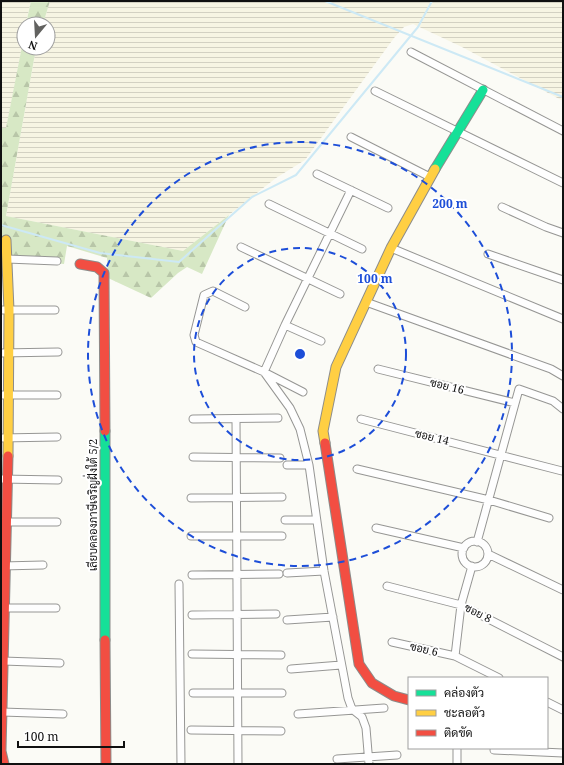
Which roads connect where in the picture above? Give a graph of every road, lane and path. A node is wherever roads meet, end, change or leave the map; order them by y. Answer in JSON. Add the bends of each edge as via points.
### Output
{"nodes":[{"id":1,"x":411,"y":52,"type":"dead end"},
{"id":2,"x":483,"y":90,"type":"junction"},
{"id":3,"x":375,"y":91,"type":"dead end"},
{"id":4,"x":458,"y":131,"type":"junction"},
{"id":5,"x":563,"y":131,"type":"edge"},
{"id":6,"x":351,"y":137,"type":"dead end"},
{"id":7,"x":317,"y":174,"type":"dead end"},
{"id":8,"x":430,"y":177,"type":"junction"},
{"id":9,"x":563,"y":183,"type":"edge"},
{"id":10,"x":350,"y":190,"type":"junction"},
{"id":11,"x":269,"y":204,"type":"dead end"},
{"id":12,"x":502,"y":207,"type":"dead end"},
{"id":13,"x":388,"y":208,"type":"dead end"},
{"id":14,"x":563,"y":233,"type":"edge"},
{"id":15,"x":330,"y":234,"type":"junction"},
{"id":16,"x":6,"y":240,"type":"dead end"},
{"id":17,"x":241,"y":247,"type":"dead end"},
{"id":18,"x":391,"y":248,"type":"junction"},
{"id":19,"x":362,"y":249,"type":"dead end"},
{"id":20,"x":488,"y":254,"type":"dead end"},
{"id":21,"x":7,"y":259,"type":"junction"},
{"id":22,"x":57,"y":260,"type":"dead end"},
{"id":23,"x":80,"y":264,"type":"dead end"},
{"id":24,"x":309,"y":278,"type":"junction"},
{"id":25,"x":563,"y":280,"type":"edge"},
{"id":26,"x":340,"y":294,"type":"dead end"},
{"id":27,"x":366,"y":302,"type":"junction"},
{"id":28,"x":245,"y":307,"type":"dead end"},
{"id":29,"x":5,"y":310,"type":"edge"},
{"id":30,"x":55,"y":310,"type":"dead end"},
{"id":31,"x":563,"y":319,"type":"edge"},
{"id":32,"x":285,"y":326,"type":"junction"},
{"id":33,"x":321,"y":341,"type":"dead end"},
{"id":34,"x":58,"y":352,"type":"dead end"},
{"id":35,"x":5,"y":353,"type":"edge"},
{"id":36,"x":378,"y":369,"type":"dead end"},
{"id":37,"x":264,"y":372,"type":"junction"},
{"id":38,"x":563,"y":376,"type":"edge"},
{"id":39,"x":303,"y":392,"type":"dead end"},
{"id":40,"x":4,"y":395,"type":"edge"},
{"id":41,"x":57,"y":395,"type":"dead end"},
{"id":42,"x":515,"y":403,"type":"junction"},
{"id":43,"x":563,"y":408,"type":"edge"},
{"id":44,"x":278,"y":418,"type":"dead end"},
{"id":45,"x":193,"y":419,"type":"dead end"},
{"id":46,"x":236,"y":419,"type":"junction"},
{"id":47,"x":361,"y":419,"type":"dead end"},
{"id":48,"x":57,"y":437,"type":"dead end"},
{"id":49,"x":4,"y":438,"type":"edge"},
{"id":50,"x":502,"y":454,"type":"junction"},
{"id":51,"x":193,"y":457,"type":"dead end"},
{"id":52,"x":237,"y":458,"type":"junction"},
{"id":53,"x":280,"y":458,"type":"dead end"},
{"id":54,"x":286,"y":465,"type":"dead end"},
{"id":55,"x":309,"y":465,"type":"junction"},
{"id":56,"x":357,"y":469,"type":"dead end"},
{"id":57,"x":562,"y":471,"type":"edge"},
{"id":58,"x":4,"y":479,"type":"edge"},
{"id":59,"x":58,"y":480,"type":"dead end"},
{"id":60,"x":237,"y":496,"type":"junction"},
{"id":61,"x":282,"y":497,"type":"dead end"},
{"id":62,"x":191,"y":498,"type":"dead end"},
{"id":63,"x":489,"y":500,"type":"junction"},
{"id":64,"x":549,"y":518,"type":"dead end"},
{"id":65,"x":285,"y":520,"type":"dead end"},
{"id":66,"x":316,"y":520,"type":"junction"},
{"id":67,"x":4,"y":522,"type":"edge"},
{"id":68,"x":57,"y":522,"type":"dead end"},
{"id":69,"x":376,"y":528,"type":"dead end"},
{"id":70,"x":191,"y":536,"type":"dead end"},
{"id":71,"x":237,"y":536,"type":"junction"},
{"id":72,"x":282,"y":536,"type":"dead end"},
{"id":73,"x":477,"y":542,"type":"junction"},
{"id":74,"x":464,"y":548,"type":"junction"},
{"id":75,"x":488,"y":554,"type":"junction"},
{"id":76,"x":44,"y":565,"type":"dead end"},
{"id":77,"x":3,"y":566,"type":"edge"},
{"id":78,"x":472,"y":566,"type":"junction"},
{"id":79,"x":324,"y":571,"type":"junction"},
{"id":80,"x":192,"y":575,"type":"dead end"},
{"id":81,"x":237,"y":576,"type":"junction"},
{"id":82,"x":179,"y":584,"type":"dead end"},
{"id":83,"x":387,"y":586,"type":"dead end"},
{"id":84,"x":563,"y":590,"type":"edge"},
{"id":85,"x":461,"y":605,"type":"junction"},
{"id":86,"x":3,"y":608,"type":"edge"},
{"id":87,"x":56,"y":608,"type":"dead end"},
{"id":88,"x":237,"y":614,"type":"junction"},
{"id":89,"x":276,"y":614,"type":"dead end"},
{"id":90,"x":192,"y":615,"type":"dead end"},
{"id":91,"x":333,"y":617,"type":"junction"},
{"id":92,"x":286,"y":620,"type":"dead end"},
{"id":93,"x":392,"y":642,"type":"dead end"},
{"id":94,"x":238,"y":653,"type":"junction"},
{"id":95,"x":192,"y":654,"type":"dead end"},
{"id":96,"x":281,"y":655,"type":"dead end"},
{"id":97,"x":455,"y":656,"type":"junction"},
{"id":98,"x":563,"y":657,"type":"edge"},
{"id":99,"x":2,"y":661,"type":"edge"},
{"id":100,"x":60,"y":662,"type":"dead end"},
{"id":101,"x":341,"y":666,"type":"junction"},
{"id":102,"x":291,"y":669,"type":"dead end"},
{"id":103,"x":497,"y":677,"type":"edge"},
{"id":104,"x":193,"y":693,"type":"dead end"},
{"id":105,"x":282,"y":693,"type":"dead end"},
{"id":106,"x":238,"y":694,"type":"junction"},
{"id":107,"x":408,"y":700,"type":"edge"},
{"id":108,"x":548,"y":702,"type":"edge"},
{"id":109,"x":384,"y":708,"type":"dead end"},
{"id":110,"x":352,"y":710,"type":"junction"},
{"id":111,"x":563,"y":710,"type":"edge"},
{"id":112,"x":2,"y":712,"type":"edge"},
{"id":113,"x":63,"y":714,"type":"dead end"},
{"id":114,"x":298,"y":714,"type":"dead end"},
{"id":115,"x":191,"y":730,"type":"dead end"},
{"id":116,"x":238,"y":731,"type":"junction"},
{"id":117,"x":281,"y":731,"type":"dead end"},
{"id":118,"x":457,"y":749,"type":"edge"},
{"id":119,"x":494,"y":750,"type":"dead end"},
{"id":120,"x":1,"y":752,"type":"edge"},
{"id":121,"x":563,"y":753,"type":"edge"},
{"id":122,"x":397,"y":755,"type":"dead end"},
{"id":123,"x":337,"y":759,"type":"dead end"},
{"id":124,"x":369,"y":760,"type":"edge"},
{"id":125,"x":2,"y":764,"type":"edge"},
{"id":126,"x":11,"y":764,"type":"edge"},
{"id":127,"x":106,"y":764,"type":"edge"},
{"id":128,"x":181,"y":764,"type":"edge"},
{"id":129,"x":238,"y":764,"type":"edge"},
{"id":130,"x":457,"y":764,"type":"edge"}],
"edges":[{"from":1,"to":2,"type":"street"},
{"from":2,"to":4,"type":"street"},
{"from":2,"to":5,"type":"street"},
{"from":3,"to":4,"type":"street"},
{"from":4,"to":8,"type":"street"},
{"from":4,"to":9,"type":"street"},
{"from":6,"to":8,"type":"street"},
{"from":7,"to":10,"type":"street"},
{"from":8,"to":18,"type":"street"},
{"from":10,"to":13,"type":"street"},
{"from":10,"to":15,"type":"street"},
{"from":11,"to":15,"type":"street"},
{"from":12,"to":14,"type":"street"},
{"from":15,"to":19,"type":"street"},
{"from":15,"to":24,"type":"street"},
{"from":16,"to":21,"type":"street"},
{"from":17,"to":24,"type":"street"},
{"from":18,"to":27,"type":"street"},
{"from":18,"to":31,"type":"street"},
{"from":20,"to":25,"type":"street"},
{"from":21,"to":22,"type":"street"},
{"from":21,"to":29,"type":"street"},
{"from":23,"to":127,"type":"street","name":"เลียบคลองภาษีเจริญฝั่งใต้ 5/2","via":[[97,267],[104,273]]},
{"from":24,"to":26,"type":"street"},
{"from":24,"to":32,"type":"street"},
{"from":27,"to":38,"type":"street","via":[[551,369]]},
{"from":27,"to":107,"type":"street","via":[[336,367],[323,431],[359,664],[372,683],[394,696]]},
{"from":28,"to":37,"type":"street","via":[[213,291],[208,292],[204,295],[194,335],[196,342]]},
{"from":29,"to":30,"type":"street"},
{"from":29,"to":35,"type":"street"},
{"from":32,"to":33,"type":"street"},
{"from":32,"to":37,"type":"street"},
{"from":34,"to":35,"type":"street"},
{"from":35,"to":40,"type":"street"},
{"from":36,"to":42,"type":"street","name":"ซอย 16"},
{"from":37,"to":39,"type":"street"},
{"from":37,"to":55,"type":"street","via":[[290,408],[300,429]]},
{"from":40,"to":41,"type":"street"},
{"from":40,"to":49,"type":"street"},
{"from":42,"to":43,"type":"street","via":[[519,389]]},
{"from":42,"to":50,"type":"street"},
{"from":44,"to":46,"type":"street"},
{"from":45,"to":46,"type":"street"},
{"from":46,"to":52,"type":"street"},
{"from":47,"to":50,"type":"street","name":"ซอย 14"},
{"from":48,"to":49,"type":"street"},
{"from":49,"to":58,"type":"street"},
{"from":50,"to":57,"type":"street","name":"ซอย 14"},
{"from":50,"to":63,"type":"street"},
{"from":51,"to":52,"type":"street"},
{"from":52,"to":53,"type":"street"},
{"from":52,"to":60,"type":"street"},
{"from":54,"to":55,"type":"street"},
{"from":55,"to":66,"type":"street"},
{"from":56,"to":63,"type":"street"},
{"from":58,"to":59,"type":"street"},
{"from":58,"to":67,"type":"street"},
{"from":60,"to":61,"type":"street"},
{"from":60,"to":62,"type":"street"},
{"from":60,"to":71,"type":"street"},
{"from":63,"to":64,"type":"street"},
{"from":63,"to":73,"type":"street"},
{"from":65,"to":66,"type":"street"},
{"from":66,"to":79,"type":"street"},
{"from":67,"to":68,"type":"street"},
{"from":67,"to":77,"type":"street"},
{"from":69,"to":74,"type":"street"},
{"from":70,"to":71,"type":"street"},
{"from":71,"to":72,"type":"street"},
{"from":71,"to":81,"type":"street"},
{"from":73,"to":74,"type":"street"},
{"from":73,"to":75,"type":"street","via":[[486,547]]},
{"from":74,"to":78,"type":"street","via":[[463,557]]},
{"from":75,"to":78,"type":"street","via":[[485,563],[477,567]]},
{"from":75,"to":84,"type":"street"},
{"from":76,"to":77,"type":"street"},
{"from":77,"to":86,"type":"street"},
{"from":78,"to":85,"type":"street"},
{"from":79,"to":81,"type":"street"},
{"from":79,"to":91,"type":"street"},
{"from":80,"to":81,"type":"street"},
{"from":81,"to":88,"type":"street"},
{"from":82,"to":128,"type":"street"},
{"from":83,"to":85,"type":"street","name":"ซอย 8"},
{"from":85,"to":97,"type":"street"},
{"from":85,"to":98,"type":"street","name":"ซอย 8"},
{"from":86,"to":87,"type":"street"},
{"from":86,"to":99,"type":"street"},
{"from":88,"to":89,"type":"street"},
{"from":88,"to":90,"type":"street"},
{"from":88,"to":94,"type":"street"},
{"from":91,"to":92,"type":"street"},
{"from":91,"to":101,"type":"street"},
{"from":93,"to":97,"type":"street","name":"ซอย 6"},
{"from":94,"to":95,"type":"street"},
{"from":94,"to":96,"type":"street"},
{"from":94,"to":106,"type":"street"},
{"from":97,"to":103,"type":"street","name":"ซอย 6"},
{"from":99,"to":100,"type":"street"},
{"from":99,"to":112,"type":"street"},
{"from":101,"to":102,"type":"street"},
{"from":101,"to":110,"type":"street"},
{"from":104,"to":106,"type":"street"},
{"from":105,"to":106,"type":"street"},
{"from":106,"to":116,"type":"street"},
{"from":108,"to":111,"type":"street"},
{"from":109,"to":110,"type":"street"},
{"from":110,"to":114,"type":"street"},
{"from":110,"to":124,"type":"street","via":[[362,716],[366,728]]},
{"from":112,"to":113,"type":"street"},
{"from":112,"to":120,"type":"street"},
{"from":115,"to":116,"type":"street"},
{"from":116,"to":117,"type":"street"},
{"from":116,"to":129,"type":"street"},
{"from":118,"to":130,"type":"street"},
{"from":119,"to":121,"type":"street"},
{"from":120,"to":125,"type":"street"},
{"from":122,"to":124,"type":"street"},
{"from":123,"to":124,"type":"street"},
{"from":125,"to":126,"type":"street"}]}
